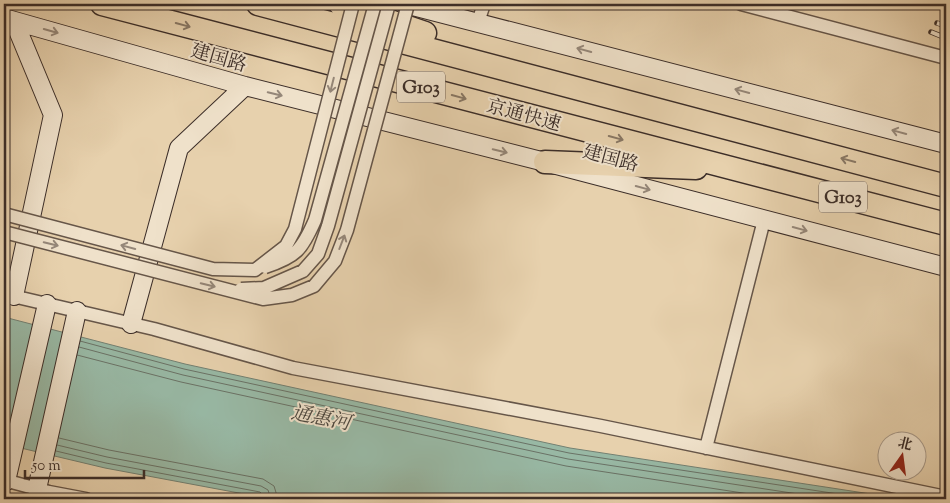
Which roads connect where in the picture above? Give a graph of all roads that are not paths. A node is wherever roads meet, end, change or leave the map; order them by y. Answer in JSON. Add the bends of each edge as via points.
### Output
{"nodes":[{"id":1,"x":102,"y":4,"type":"edge"},
{"id":2,"x":258,"y":4,"type":"edge"},
{"id":3,"x":340,"y":4,"type":"edge"},
{"id":4,"x":353,"y":4,"type":"edge"},
{"id":5,"x":375,"y":4,"type":"edge"},
{"id":6,"x":389,"y":4,"type":"edge"},
{"id":7,"x":406,"y":4,"type":"edge"},
{"id":8,"x":484,"y":4,"type":"edge"},
{"id":9,"x":741,"y":4,"type":"edge"},
{"id":10,"x":9,"y":20,"type":"edge"},
{"id":11,"x":478,"y":22,"type":"junction"},
{"id":12,"x":946,"y":58,"type":"edge"},
{"id":13,"x":246,"y":86,"type":"junction"},
{"id":14,"x":586,"y":89,"type":"junction"},
{"id":15,"x":946,"y":144,"type":"edge"},
{"id":16,"x":545,"y":162,"type":"junction"},
{"id":17,"x":739,"y":170,"type":"junction"},
{"id":18,"x":946,"y":186,"type":"edge"},
{"id":19,"x":4,"y":214,"type":"edge"},
{"id":20,"x":764,"y":220,"type":"junction"},
{"id":21,"x":946,"y":224,"type":"edge"},
{"id":22,"x":4,"y":232,"type":"edge"},
{"id":23,"x":946,"y":267,"type":"edge"},
{"id":24,"x":255,"y":270,"type":"junction"},
{"id":25,"x":229,"y":290,"type":"junction"},
{"id":26,"x":9,"y":295,"type":"edge"},
{"id":27,"x":47,"y":304,"type":"junction"},
{"id":28,"x":77,"y":311,"type":"junction"},
{"id":29,"x":131,"y":324,"type":"junction"},
{"id":30,"x":706,"y":448,"type":"junction"},
{"id":31,"x":5,"y":484,"type":"edge"},
{"id":32,"x":36,"y":494,"type":"edge"},
{"id":33,"x":946,"y":498,"type":"edge"},
{"id":34,"x":86,"y":499,"type":"edge"}],
"edges":[{"from":1,"to":17,"type":"highway","name":"京通快速","number":"G103","one_way":true},
{"from":2,"to":14,"type":"highway","name":"京通快速","number":"G103"},
{"from":3,"to":14,"type":"highway"},
{"from":4,"to":24,"type":"street","one_way":true,"bridge":true,"via":[[295,229],[286,246]]},
{"from":5,"to":24,"type":"street","bridge":true,"via":[[306,242],[295,254]]},
{"from":6,"to":25,"type":"street","bridge":true,"via":[[318,254],[303,271],[264,288]]},
{"from":7,"to":11,"type":"main road"},
{"from":25,"to":7,"type":"street","one_way":true,"bridge":true,"via":[[263,299],[292,295],[314,286],[335,260],[347,230]]},
{"from":8,"to":11,"type":"street"},
{"from":9,"to":12,"type":"street"},
{"from":10,"to":13,"type":"main road","name":"建国路","one_way":true},
{"from":10,"to":26,"type":"main road","via":[[53,115]]},
{"from":15,"to":11,"type":"main road","one_way":true},
{"from":13,"to":16,"type":"main road","name":"建国路","one_way":true},
{"from":13,"to":29,"type":"main road","via":[[179,148]]},
{"from":18,"to":14,"type":"highway","name":"京通快速","number":"G103","one_way":true},
{"from":16,"to":17,"type":"highway"},
{"from":16,"to":20,"type":"main road","name":"建国路","one_way":true},
{"from":17,"to":21,"type":"highway","name":"京通快速","number":"G103"},
{"from":24,"to":19,"type":"street","one_way":true,"bridge":true,"via":[[213,269]]},
{"from":20,"to":23,"type":"main road","name":"建国路","one_way":true},
{"from":20,"to":30,"type":"street"},
{"from":22,"to":25,"type":"street","one_way":true,"bridge":true},
{"from":26,"to":27,"type":"street"},
{"from":27,"to":28,"type":"street"},
{"from":27,"to":31,"type":"main road"},
{"from":28,"to":29,"type":"street"},
{"from":28,"to":32,"type":"main road"},
{"from":29,"to":30,"type":"street","via":[[293,368]]},
{"from":30,"to":33,"type":"street"},
{"from":31,"to":32,"type":"street"},
{"from":32,"to":34,"type":"street"}]}
